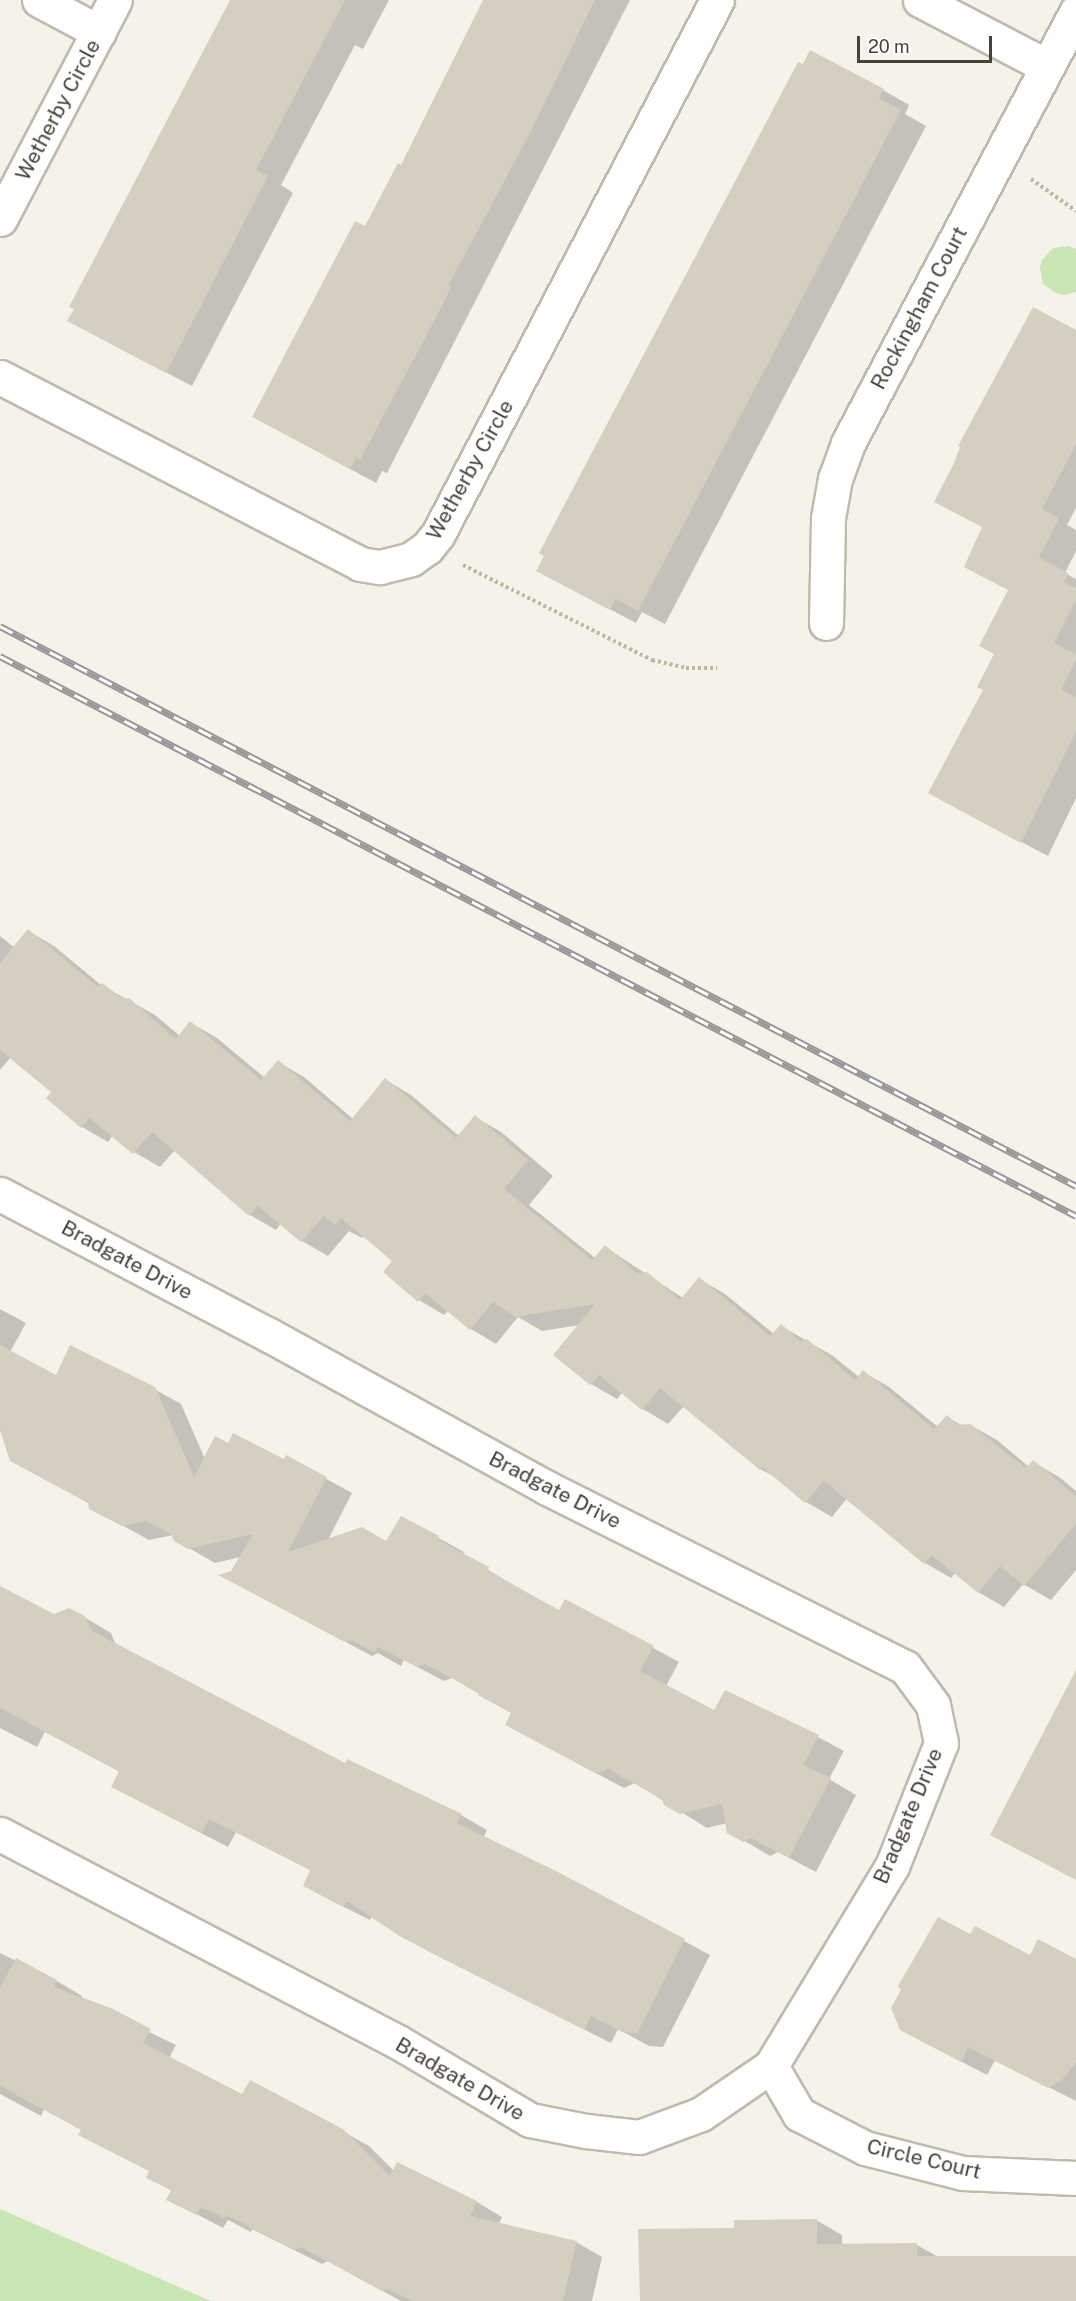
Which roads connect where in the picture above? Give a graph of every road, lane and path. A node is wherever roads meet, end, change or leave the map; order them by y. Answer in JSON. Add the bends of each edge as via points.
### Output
{"nodes":[{"id":1,"x":39,"y":0,"type":"edge"},
{"id":2,"x":115,"y":0,"type":"edge"},
{"id":3,"x":717,"y":0,"type":"edge"},
{"id":4,"x":920,"y":0,"type":"edge"},
{"id":5,"x":1076,"y":12,"type":"edge"},
{"id":6,"x":99,"y":32,"type":"junction"},
{"id":7,"x":1046,"y":66,"type":"junction"},
{"id":8,"x":1028,"y":177,"type":"dead end"},
{"id":9,"x":1076,"y":211,"type":"edge"},
{"id":10,"x":0,"y":219,"type":"edge"},
{"id":11,"x":0,"y":377,"type":"edge"},
{"id":12,"x":427,"y":548,"type":"junction"},
{"id":13,"x":826,"y":623,"type":"dead end"},
{"id":14,"x":717,"y":668,"type":"dead end"},
{"id":15,"x":0,"y":1194,"type":"edge"},
{"id":16,"x":0,"y":1834,"type":"edge"},
{"id":17,"x":771,"y":2066,"type":"junction"},
{"id":18,"x":1076,"y":2178,"type":"edge"}],
"edges":[{"from":1,"to":6,"type":"street"},
{"from":2,"to":6,"type":"street","name":"Wetherby Circle"},
{"from":3,"to":12,"type":"street","name":"Wetherby Circle","via":[[438,534]]},
{"from":4,"to":7,"type":"street"},
{"from":5,"to":7,"type":"street","name":"Rockingham Court"},
{"from":6,"to":10,"type":"street","name":"Wetherby Circle"},
{"from":7,"to":13,"type":"street","name":"Rockingham Court","via":[[848,443],[835,479],[828,518]]},
{"from":8,"to":9,"type":"path"},
{"from":11,"to":12,"type":"street","name":"Wetherby Circle","via":[[360,564],[396,564]]},
{"from":12,"to":14,"type":"path","via":[[652,660],[686,668]]},
{"from":15,"to":17,"type":"street","name":"Bradgate Drive","via":[[269,1335],[547,1488],[905,1667],[933,1705],[941,1743],[892,1866]]},
{"from":16,"to":17,"type":"street","name":"Bradgate Drive","via":[[398,2042],[530,2120],[639,2137],[701,2114]]},
{"from":17,"to":18,"type":"street","name":"Circle Court","via":[[799,2114],[865,2148],[963,2173]]}]}
